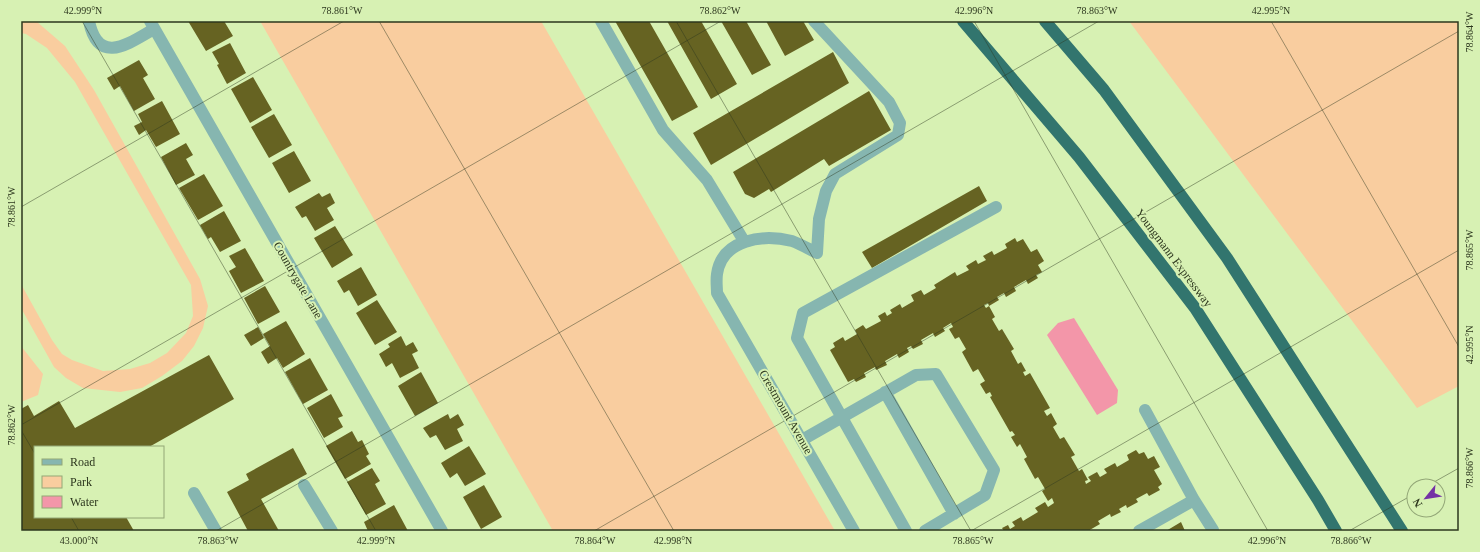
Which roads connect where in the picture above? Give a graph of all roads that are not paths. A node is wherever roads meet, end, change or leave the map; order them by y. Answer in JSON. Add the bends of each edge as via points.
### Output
{"nodes":[{"id":1,"x":89,"y":21,"type":"edge"},
{"id":2,"x":601,"y":21,"type":"edge"},
{"id":3,"x":814,"y":21,"type":"edge"},
{"id":4,"x":963,"y":21,"type":"edge"},
{"id":5,"x":1045,"y":21,"type":"edge"},
{"id":6,"x":152,"y":25,"type":"edge"},
{"id":7,"x":996,"y":207,"type":"dead end"},
{"id":8,"x":744,"y":241,"type":"junction"},
{"id":9,"x":885,"y":392,"type":"junction"},
{"id":10,"x":1145,"y":410,"type":"dead end"},
{"id":11,"x":842,"y":417,"type":"junction"},
{"id":12,"x":802,"y":440,"type":"junction"},
{"id":13,"x":304,"y":485,"type":"dead end"},
{"id":14,"x":194,"y":493,"type":"dead end"},
{"id":15,"x":1194,"y":500,"type":"junction"},
{"id":16,"x":954,"y":514,"type":"junction"},
{"id":17,"x":1212,"y":530,"type":"dead end"},
{"id":18,"x":216,"y":531,"type":"edge"},
{"id":19,"x":332,"y":531,"type":"edge"},
{"id":20,"x":442,"y":531,"type":"edge"},
{"id":21,"x":854,"y":531,"type":"edge"},
{"id":22,"x":906,"y":531,"type":"edge"},
{"id":23,"x":926,"y":531,"type":"edge"},
{"id":24,"x":1139,"y":531,"type":"edge"},
{"id":25,"x":1336,"y":531,"type":"edge"},
{"id":26,"x":1402,"y":531,"type":"edge"}],
"edges":[{"from":1,"to":6,"type":"street","name":"Countrygate Lane","via":[[96,42],[106,48],[119,48],[132,42]]},
{"from":2,"to":8,"type":"street","via":[[663,130],[707,180]]},
{"from":3,"to":8,"type":"street","via":[[889,102],[900,123],[898,135],[836,174],[826,191],[819,219],[817,252],[773,238]]},
{"from":4,"to":25,"type":"highway","name":"Youngmann Expressway","via":[[1079,157],[1195,308]]},
{"from":5,"to":26,"type":"highway","via":[[1104,90],[1227,258]]},
{"from":6,"to":20,"type":"street","name":"Countrygate Lane"},
{"from":7,"to":11,"type":"street","via":[[804,313],[797,338]]},
{"from":8,"to":12,"type":"street","name":"Crestmount Avenue","via":[[723,260],[717,273],[717,293]]},
{"from":9,"to":11,"type":"street"},
{"from":9,"to":16,"type":"street"},
{"from":9,"to":16,"type":"street","via":[[916,375],[936,374],[994,470],[985,495]]},
{"from":10,"to":15,"type":"street"},
{"from":11,"to":12,"type":"street"},
{"from":11,"to":22,"type":"street"},
{"from":12,"to":21,"type":"street","name":"Crestmount Avenue"},
{"from":13,"to":19,"type":"street"},
{"from":14,"to":18,"type":"street"},
{"from":15,"to":17,"type":"street"},
{"from":15,"to":24,"type":"street"},
{"from":16,"to":23,"type":"street"}]}
